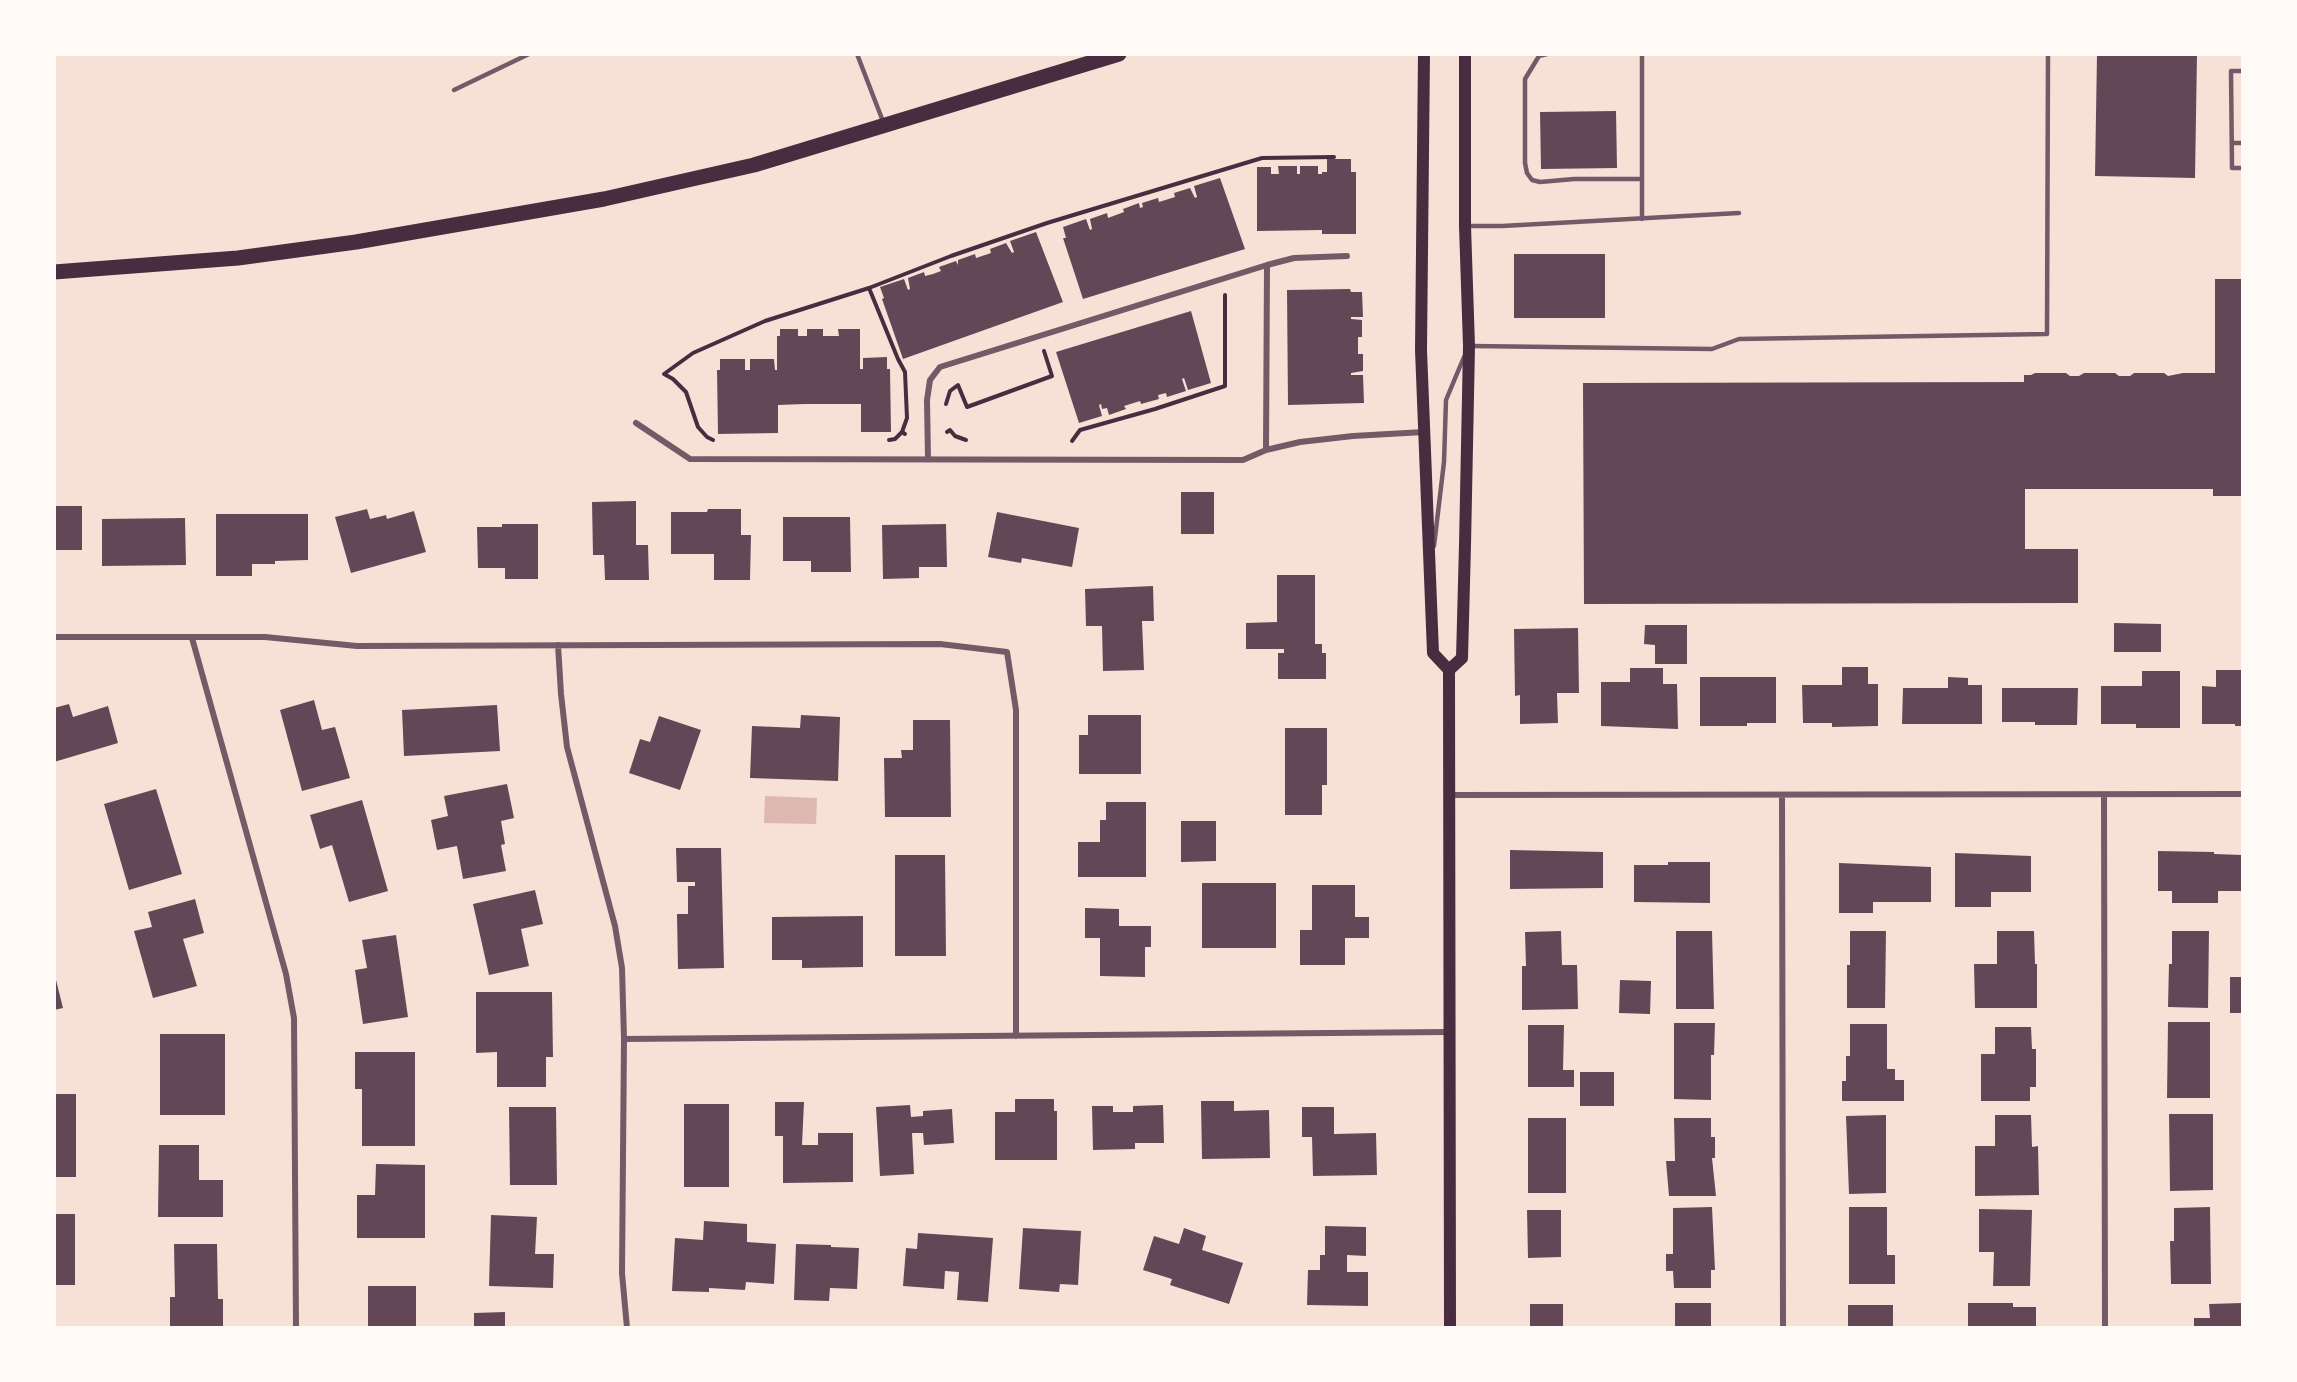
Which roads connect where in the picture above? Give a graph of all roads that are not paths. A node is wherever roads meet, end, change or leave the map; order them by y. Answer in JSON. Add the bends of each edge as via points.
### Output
{"nodes":[{"id":1,"x":529,"y":54,"type":"edge"},
{"id":2,"x":857,"y":54,"type":"edge"},
{"id":3,"x":1119,"y":54,"type":"edge"},
{"id":4,"x":1424,"y":54,"type":"edge"},
{"id":5,"x":1465,"y":54,"type":"edge"},
{"id":6,"x":1547,"y":54,"type":"edge"},
{"id":7,"x":1642,"y":54,"type":"edge"},
{"id":8,"x":2048,"y":54,"type":"edge"},
{"id":9,"x":2243,"y":71,"type":"edge"},
{"id":10,"x":454,"y":90,"type":"dead end"},
{"id":11,"x":885,"y":127,"type":"junction"},
{"id":12,"x":2232,"y":143,"type":"junction"},
{"id":13,"x":2243,"y":143,"type":"edge"},
{"id":14,"x":2243,"y":168,"type":"edge"},
{"id":15,"x":1642,"y":179,"type":"junction"},
{"id":16,"x":1739,"y":213,"type":"dead end"},
{"id":17,"x":1642,"y":219,"type":"junction"},
{"id":18,"x":1465,"y":226,"type":"junction"},
{"id":19,"x":1347,"y":256,"type":"dead end"},
{"id":20,"x":1267,"y":265,"type":"junction"},
{"id":21,"x":54,"y":272,"type":"edge"},
{"id":22,"x":1469,"y":346,"type":"junction"},
{"id":23,"x":636,"y":423,"type":"dead end"},
{"id":24,"x":1424,"y":432,"type":"junction"},
{"id":25,"x":1266,"y":450,"type":"junction"},
{"id":26,"x":928,"y":459,"type":"junction"},
{"id":27,"x":1430,"y":572,"type":"junction"},
{"id":28,"x":54,"y":637,"type":"edge"},
{"id":29,"x":192,"y":638,"type":"junction"},
{"id":30,"x":558,"y":645,"type":"junction"},
{"id":31,"x":1449,"y":670,"type":"junction"},
{"id":32,"x":2243,"y":794,"type":"edge"},
{"id":33,"x":1449,"y":795,"type":"junction"},
{"id":34,"x":1782,"y":795,"type":"junction"},
{"id":35,"x":2104,"y":795,"type":"junction"},
{"id":36,"x":1448,"y":1032,"type":"junction"},
{"id":37,"x":1016,"y":1036,"type":"junction"},
{"id":38,"x":624,"y":1039,"type":"junction"},
{"id":39,"x":296,"y":1328,"type":"edge"},
{"id":40,"x":627,"y":1328,"type":"edge"},
{"id":41,"x":1450,"y":1328,"type":"edge"},
{"id":42,"x":1782,"y":1328,"type":"edge"},
{"id":43,"x":2105,"y":1328,"type":"edge"}],
"edges":[{"from":1,"to":10,"type":"lane"},
{"from":2,"to":11,"type":"lane"},
{"from":3,"to":11,"type":"main road"},
{"from":4,"to":24,"type":"main road"},
{"from":5,"to":18,"type":"main road"},
{"from":6,"to":15,"type":"lane","via":[[1539,56],[1525,79],[1525,163],[1532,180]]},
{"from":7,"to":15,"type":"lane"},
{"from":8,"to":22,"type":"lane","via":[[2047,334],[1739,339],[1713,349]]},
{"from":9,"to":12,"type":"lane","via":[[2231,71]]},
{"from":11,"to":21,"type":"main road","via":[[754,165],[604,199],[238,258]]},
{"from":12,"to":13,"type":"lane"},
{"from":12,"to":14,"type":"lane","via":[[2232,168]]},
{"from":15,"to":17,"type":"lane"},
{"from":16,"to":17,"type":"lane"},
{"from":17,"to":18,"type":"lane"},
{"from":18,"to":22,"type":"main road"},
{"from":19,"to":20,"type":"street","via":[[1294,258]]},
{"from":20,"to":25,"type":"street"},
{"from":20,"to":26,"type":"street","via":[[940,367],[930,380],[927,400]]},
{"from":22,"to":27,"type":"lane","via":[[1446,400],[1444,462]]},
{"from":22,"to":31,"type":"main road","via":[[1462,658]]},
{"from":23,"to":26,"type":"street","via":[[690,459]]},
{"from":24,"to":25,"type":"street","via":[[1353,435]]},
{"from":24,"to":27,"type":"main road"},
{"from":25,"to":26,"type":"street","via":[[1243,460]]},
{"from":27,"to":31,"type":"main road","via":[[1433,653]]},
{"from":28,"to":29,"type":"street"},
{"from":29,"to":30,"type":"street","via":[[265,637],[357,646]]},
{"from":29,"to":39,"type":"street","via":[[286,974],[294,1018]]},
{"from":30,"to":37,"type":"street","via":[[940,644],[1007,652],[1016,710]]},
{"from":30,"to":38,"type":"street","via":[[567,747],[617,937]]},
{"from":31,"to":33,"type":"main road"},
{"from":32,"to":35,"type":"street"},
{"from":33,"to":34,"type":"street"},
{"from":33,"to":36,"type":"main road"},
{"from":34,"to":35,"type":"street"},
{"from":34,"to":42,"type":"street"},
{"from":35,"to":43,"type":"street"},
{"from":36,"to":37,"type":"street"},
{"from":36,"to":41,"type":"main road"},
{"from":37,"to":38,"type":"street"},
{"from":38,"to":40,"type":"street","via":[[622,1274]]}]}
